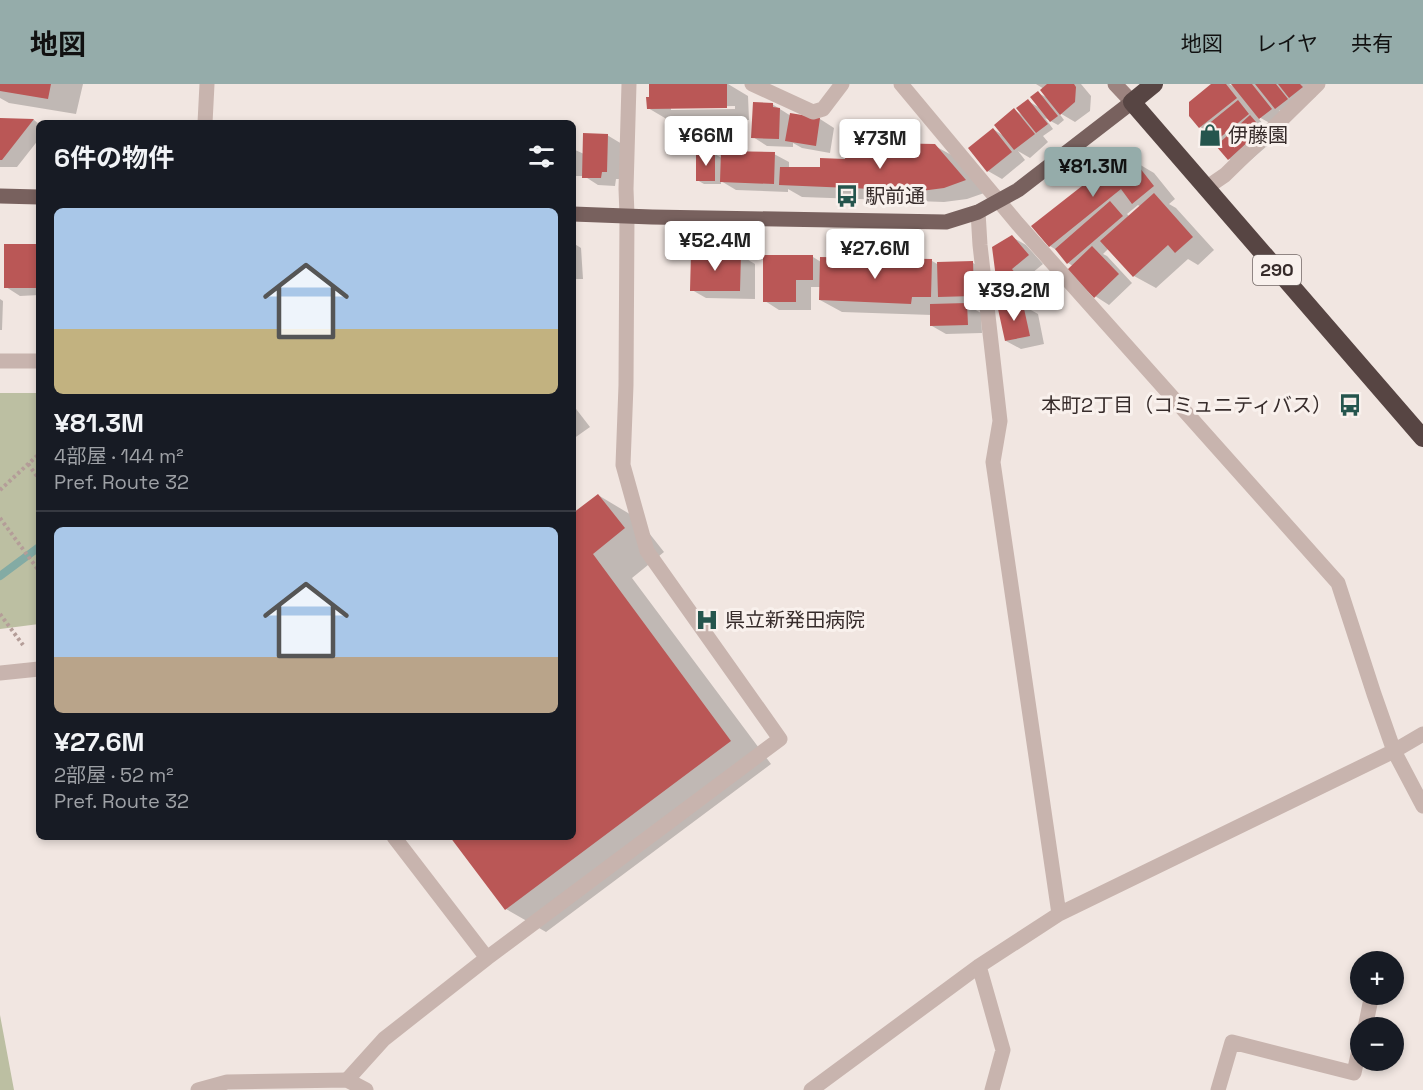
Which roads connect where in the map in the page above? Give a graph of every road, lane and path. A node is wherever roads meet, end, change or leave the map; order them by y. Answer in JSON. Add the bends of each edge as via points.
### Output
{"nodes":[{"id":1,"x":207,"y":84,"type":"edge"},
{"id":2,"x":629,"y":84,"type":"edge"},
{"id":3,"x":752,"y":84,"type":"edge"},
{"id":4,"x":842,"y":84,"type":"edge"},
{"id":5,"x":901,"y":84,"type":"edge"},
{"id":6,"x":1115,"y":84,"type":"edge"},
{"id":7,"x":1154,"y":84,"type":"edge"},
{"id":8,"x":1318,"y":84,"type":"edge"},
{"id":9,"x":1132,"y":102,"type":"junction"},
{"id":10,"x":206,"y":120,"type":"edge"},
{"id":11,"x":1206,"y":188,"type":"junction"},
{"id":12,"x":0,"y":196,"type":"edge"},
{"id":13,"x":36,"y":196,"type":"edge"},
{"id":14,"x":998,"y":200,"type":"junction"},
{"id":15,"x":978,"y":212,"type":"junction"},
{"id":16,"x":576,"y":214,"type":"edge"},
{"id":17,"x":627,"y":215,"type":"junction"},
{"id":18,"x":0,"y":361,"type":"edge"},
{"id":19,"x":36,"y":361,"type":"edge"},
{"id":20,"x":1423,"y":438,"type":"edge"},
{"id":21,"x":36,"y":457,"type":"edge"},
{"id":22,"x":28,"y":464,"type":"junction"},
{"id":23,"x":36,"y":474,"type":"edge"},
{"id":24,"x":0,"y":490,"type":"edge"},
{"id":25,"x":0,"y":518,"type":"edge"},
{"id":26,"x":36,"y":567,"type":"edge"},
{"id":27,"x":0,"y":614,"type":"edge"},
{"id":28,"x":23,"y":645,"type":"dead end"},
{"id":29,"x":36,"y":669,"type":"edge"},
{"id":30,"x":0,"y":673,"type":"edge"},
{"id":31,"x":1423,"y":734,"type":"edge"},
{"id":32,"x":1394,"y":751,"type":"junction"},
{"id":33,"x":1423,"y":806,"type":"edge"},
{"id":34,"x":395,"y":840,"type":"edge"},
{"id":35,"x":1059,"y":914,"type":"junction"},
{"id":36,"x":487,"y":958,"type":"junction"},
{"id":37,"x":980,"y":966,"type":"junction"},
{"id":38,"x":1354,"y":1071,"type":"edge"},
{"id":39,"x":347,"y":1080,"type":"junction"},
{"id":40,"x":198,"y":1090,"type":"edge"},
{"id":41,"x":366,"y":1090,"type":"edge"},
{"id":42,"x":811,"y":1090,"type":"edge"},
{"id":43,"x":992,"y":1090,"type":"edge"},
{"id":44,"x":1218,"y":1090,"type":"edge"}],
"edges":[{"from":1,"to":10,"type":"street"},
{"from":2,"to":17,"type":"street"},
{"from":3,"to":4,"type":"street","via":[[813,112],[823,109]]},
{"from":5,"to":14,"type":"street"},
{"from":6,"to":9,"type":"street"},
{"from":7,"to":9,"type":"highway"},
{"from":8,"to":11,"type":"street","via":[[1225,175]]},
{"from":9,"to":11,"type":"highway","number":"290"},
{"from":9,"to":14,"type":"main road","via":[[1018,190]]},
{"from":11,"to":20,"type":"highway","number":"290"},
{"from":12,"to":13,"type":"main road"},
{"from":14,"to":15,"type":"main road"},
{"from":14,"to":32,"type":"street","via":[[1338,583]]},
{"from":15,"to":17,"type":"main road","via":[[946,222]]},
{"from":15,"to":35,"type":"street","via":[[1000,421],[993,462]]},
{"from":16,"to":17,"type":"main road"},
{"from":17,"to":36,"type":"street","via":[[623,465],[647,550],[780,739]]},
{"from":18,"to":19,"type":"street"},
{"from":21,"to":22,"type":"path"},
{"from":22,"to":23,"type":"path"},
{"from":22,"to":24,"type":"path"},
{"from":25,"to":26,"type":"path"},
{"from":27,"to":28,"type":"path"},
{"from":29,"to":30,"type":"street"},
{"from":31,"to":32,"type":"street"},
{"from":32,"to":33,"type":"street"},
{"from":32,"to":35,"type":"street"},
{"from":34,"to":36,"type":"street"},
{"from":35,"to":37,"type":"street"},
{"from":36,"to":39,"type":"street","via":[[384,1039]]},
{"from":37,"to":42,"type":"street"},
{"from":37,"to":43,"type":"street","via":[[1003,1050]]},
{"from":38,"to":44,"type":"street","via":[[1232,1042]]},
{"from":39,"to":40,"type":"street","via":[[227,1082]]},
{"from":39,"to":41,"type":"street"}]}
